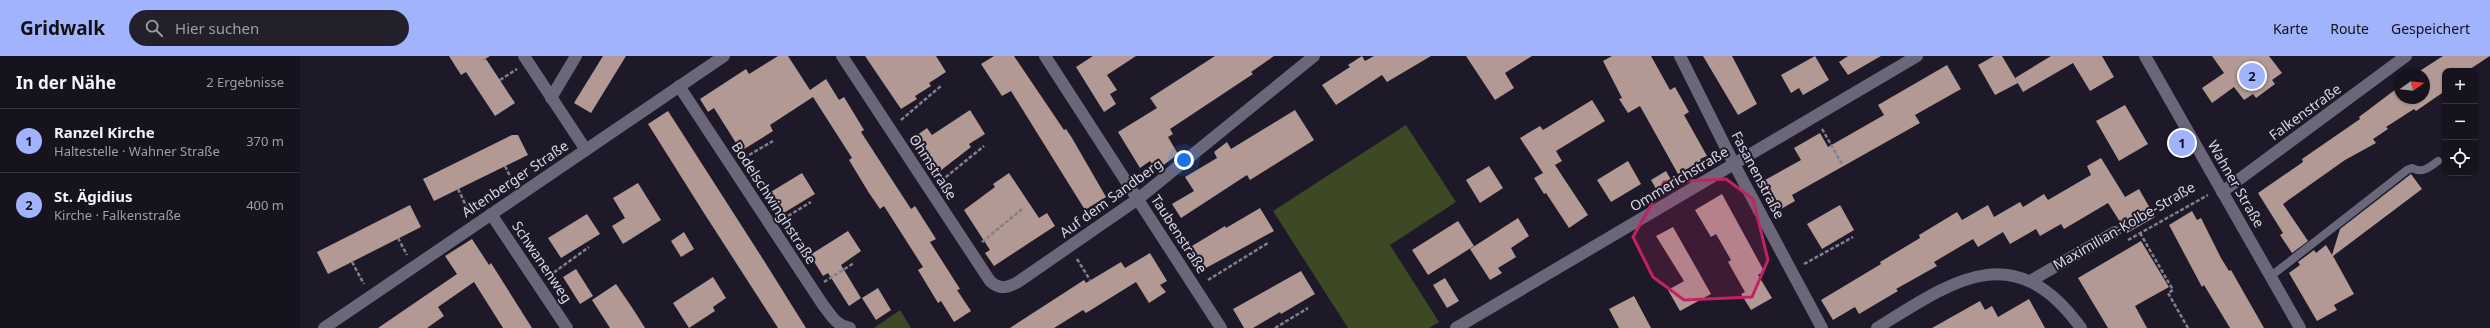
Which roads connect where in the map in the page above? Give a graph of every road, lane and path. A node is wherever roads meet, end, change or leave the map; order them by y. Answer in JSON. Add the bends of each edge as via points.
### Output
{"nodes":[{"id":1,"x":524,"y":56,"type":"edge"},
{"id":2,"x":576,"y":56,"type":"edge"},
{"id":3,"x":724,"y":56,"type":"edge"},
{"id":4,"x":842,"y":56,"type":"edge"},
{"id":5,"x":1045,"y":56,"type":"edge"},
{"id":6,"x":1680,"y":56,"type":"edge"},
{"id":7,"x":1917,"y":56,"type":"edge"},
{"id":8,"x":2145,"y":56,"type":"edge"},
{"id":9,"x":2406,"y":56,"type":"edge"},
{"id":10,"x":1306,"y":58,"type":"edge"},
{"id":11,"x":679,"y":86,"type":"junction"},
{"id":12,"x":942,"y":86,"type":"dead end"},
{"id":13,"x":551,"y":98,"type":"junction"},
{"id":14,"x":1814,"y":116,"type":"junction"},
{"id":15,"x":890,"y":129,"type":"junction"},
{"id":16,"x":773,"y":141,"type":"dead end"},
{"id":17,"x":984,"y":146,"type":"dead end"},
{"id":18,"x":586,"y":150,"type":"junction"},
{"id":19,"x":2438,"y":161,"type":"dead end"},
{"id":20,"x":1734,"y":164,"type":"junction"},
{"id":21,"x":1842,"y":164,"type":"dead end"},
{"id":22,"x":732,"y":166,"type":"junction"},
{"id":23,"x":458,"y":189,"type":"dead end"},
{"id":24,"x":930,"y":190,"type":"junction"},
{"id":25,"x":2221,"y":190,"type":"junction"},
{"id":26,"x":1138,"y":200,"type":"junction"},
{"id":27,"x":811,"y":202,"type":"dead end"},
{"id":28,"x":1022,"y":209,"type":"dead end"},
{"id":29,"x":491,"y":214,"type":"junction"},
{"id":30,"x":475,"y":224,"type":"junction"},
{"id":31,"x":772,"y":226,"type":"junction"},
{"id":32,"x":2115,"y":232,"type":"dead end"},
{"id":33,"x":2140,"y":233,"type":"junction"},
{"id":34,"x":1843,"y":237,"type":"dead end"},
{"id":35,"x":1853,"y":237,"type":"dead end"},
{"id":36,"x":1845,"y":241,"type":"junction"},
{"id":37,"x":2127,"y":241,"type":"dead end"},
{"id":38,"x":1268,"y":243,"type":"dead end"},
{"id":39,"x":1833,"y":243,"type":"dead end"},
{"id":40,"x":589,"y":247,"type":"dead end"},
{"id":41,"x":1069,"y":247,"type":"junction"},
{"id":42,"x":1835,"y":247,"type":"junction"},
{"id":43,"x":970,"y":252,"type":"junction"},
{"id":44,"x":352,"y":262,"type":"dead end"},
{"id":45,"x":854,"y":263,"type":"dead end"},
{"id":46,"x":1792,"y":271,"type":"junction"},
{"id":47,"x":2271,"y":276,"type":"junction"},
{"id":48,"x":1090,"y":280,"type":"dead end"},
{"id":49,"x":2032,"y":280,"type":"junction"},
{"id":50,"x":538,"y":284,"type":"junction"},
{"id":51,"x":1003,"y":288,"type":"joint"},
{"id":52,"x":1195,"y":288,"type":"junction"},
{"id":53,"x":812,"y":289,"type":"junction"},
{"id":54,"x":371,"y":296,"type":"junction"},
{"id":55,"x":1308,"y":308,"type":"dead end"},
{"id":56,"x":324,"y":328,"type":"edge"},
{"id":57,"x":567,"y":328,"type":"edge"},
{"id":58,"x":850,"y":328,"type":"edge"},
{"id":59,"x":1222,"y":328,"type":"edge"},
{"id":60,"x":1275,"y":328,"type":"edge"},
{"id":61,"x":1456,"y":328,"type":"edge"},
{"id":62,"x":1822,"y":328,"type":"edge"},
{"id":63,"x":1877,"y":328,"type":"edge"},
{"id":64,"x":2081,"y":328,"type":"edge"},
{"id":65,"x":2188,"y":328,"type":"edge"},
{"id":66,"x":2300,"y":328,"type":"edge"}],
"edges":[{"from":1,"to":13,"type":"street"},
{"from":2,"to":13,"type":"street"},
{"from":3,"to":11,"type":"street","name":"Altenberger Straße"},
{"from":4,"to":15,"type":"street","name":"Ohmstraße"},
{"from":5,"to":26,"type":"street","name":"Taubenstraße"},
{"from":6,"to":20,"type":"street","name":"Fasanenstraße"},
{"from":7,"to":14,"type":"street","name":"Ommerichstraße"},
{"from":8,"to":25,"type":"street","name":"Wahner Straße"},
{"from":9,"to":25,"type":"street","name":"Falkenstraße"},
{"from":10,"to":26,"type":"street","name":"Auf dem Sandberg"},
{"from":11,"to":18,"type":"street","name":"Altenberger Straße"},
{"from":11,"to":22,"type":"street","name":"Bodelschwinghstraße"},
{"from":12,"to":15,"type":"path"},
{"from":13,"to":18,"type":"street"},
{"from":14,"to":20,"type":"street","name":"Ommerichstraße"},
{"from":14,"to":21,"type":"path"},
{"from":15,"to":24,"type":"street","name":"Ohmstraße"},
{"from":16,"to":22,"type":"path"},
{"from":17,"to":24,"type":"path"},
{"from":18,"to":29,"type":"street","name":"Altenberger Straße"},
{"from":19,"to":47,"type":"lane","via":[[2423,171],[2418,172],[2412,168],[2407,170]]},
{"from":20,"to":46,"type":"street","name":"Fasanenstraße"},
{"from":20,"to":61,"type":"street","name":"Ommerichstraße"},
{"from":22,"to":31,"type":"street","name":"Bodelschwinghstraße"},
{"from":23,"to":30,"type":"path"},
{"from":24,"to":43,"type":"street","name":"Ohmstraße"},
{"from":25,"to":33,"type":"path","name":"Maximilian-Kolbe-Straße"},
{"from":25,"to":47,"type":"street","name":"Wahner Straße"},
{"from":26,"to":41,"type":"street","name":"Auf dem Sandberg"},
{"from":26,"to":52,"type":"street","name":"Taubenstraße"},
{"from":27,"to":31,"type":"path"},
{"from":28,"to":43,"type":"path"},
{"from":29,"to":30,"type":"street","name":"Altenberger Straße"},
{"from":29,"to":50,"type":"street","name":"Schwanenweg"},
{"from":30,"to":54,"type":"street","name":"Altenberger Straße"},
{"from":31,"to":53,"type":"street","name":"Bodelschwinghstraße"},
{"from":32,"to":49,"type":"street","name":"Maximilian-Kolbe-Straße"},
{"from":33,"to":37,"type":"path","name":"Maximilian-Kolbe-Straße"},
{"from":33,"to":65,"type":"path","via":[[2173,290],[2168,293]]},
{"from":34,"to":36,"type":"path"},
{"from":35,"to":36,"type":"path"},
{"from":36,"to":42,"type":"path"},
{"from":38,"to":52,"type":"path"},
{"from":39,"to":42,"type":"path"},
{"from":40,"to":50,"type":"path"},
{"from":41,"to":48,"type":"path"},
{"from":41,"to":51,"type":"street","name":"Auf dem Sandberg","via":[[1018,282]]},
{"from":42,"to":46,"type":"path"},
{"from":43,"to":51,"type":"street","name":"Ohmstraße","via":[[990,281]]},
{"from":44,"to":54,"type":"path"},
{"from":45,"to":53,"type":"path"},
{"from":46,"to":62,"type":"street","name":"Fasanenstraße"},
{"from":47,"to":66,"type":"street","name":"Wahner Straße"},
{"from":49,"to":63,"type":"street","via":[[2000,273],[1981,274],[1942,290]]},
{"from":49,"to":64,"type":"street","via":[[2053,296]]},
{"from":50,"to":57,"type":"street","name":"Schwanenweg"},
{"from":52,"to":59,"type":"street","name":"Taubenstraße"},
{"from":53,"to":58,"type":"street","name":"Bodelschwinghstraße","via":[[836,322],[842,327]]},
{"from":54,"to":56,"type":"street","name":"Altenberger Straße"},
{"from":55,"to":60,"type":"path"}]}
